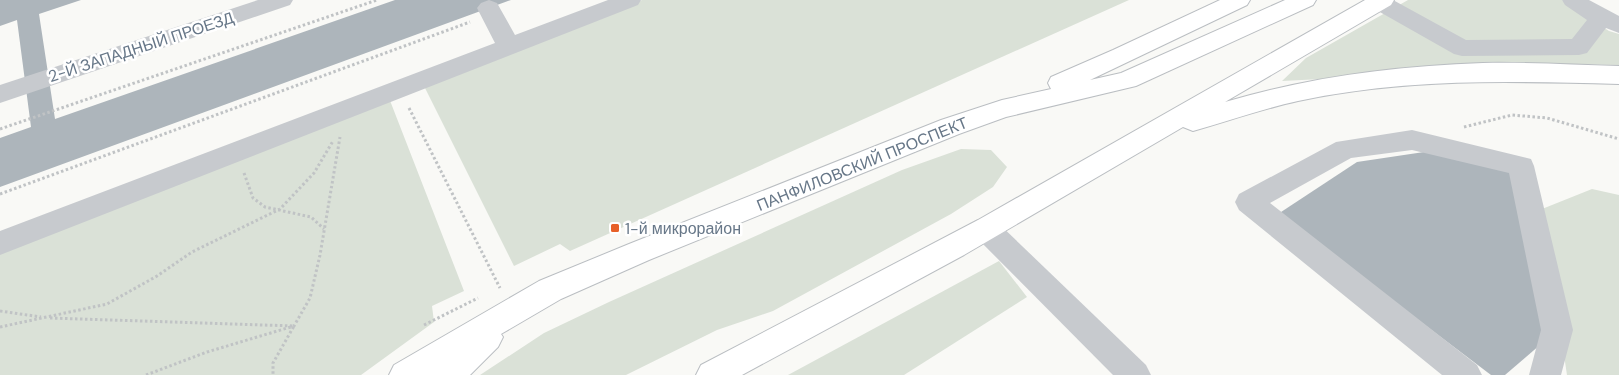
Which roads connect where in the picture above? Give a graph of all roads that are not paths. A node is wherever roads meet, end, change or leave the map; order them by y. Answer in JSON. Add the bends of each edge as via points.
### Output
{"nodes":[{"id":1,"x":282,"y":0,"type":"edge"},
{"id":2,"x":630,"y":0,"type":"edge"},
{"id":3,"x":1239,"y":0,"type":"edge"},
{"id":4,"x":1305,"y":0,"type":"edge"},
{"id":5,"x":1573,"y":0,"type":"edge"},
{"id":6,"x":1381,"y":1,"type":"edge"},
{"id":7,"x":491,"y":11,"type":"road end"},
{"id":8,"x":1610,"y":22,"type":"edge"},
{"id":9,"x":509,"y":47,"type":"junction"},
{"id":10,"x":1619,"y":75,"type":"edge"},
{"id":11,"x":0,"y":94,"type":"edge"},
{"id":12,"x":1002,"y":109,"type":"junction"},
{"id":13,"x":1140,"y":141,"type":"junction"},
{"id":14,"x":986,"y":229,"type":"junction"},
{"id":15,"x":0,"y":242,"type":"edge"},
{"id":16,"x":513,"y":296,"type":"junction"},
{"id":17,"x":405,"y":375,"type":"edge"},
{"id":18,"x":449,"y":375,"type":"edge"},
{"id":19,"x":712,"y":375,"type":"edge"},
{"id":20,"x":1135,"y":375,"type":"edge"},
{"id":21,"x":1466,"y":375,"type":"edge"},
{"id":22,"x":1545,"y":375,"type":"edge"}],
"edges":[{"from":1,"to":11,"type":"street","name":"2-Й ЗАПАДНЫЙ ПРОЕЗД"},
{"from":2,"to":9,"type":"street"},
{"from":3,"to":12,"type":"main road"},
{"from":4,"to":12,"type":"main road","name":"ПАНФИЛОВСКИЙ ПРОСПЕКТ","via":[[1126,80]]},
{"from":5,"to":8,"type":"street"},
{"from":6,"to":8,"type":"street","via":[[1462,48],[1579,48]]},
{"from":6,"to":13,"type":"main road"},
{"from":7,"to":9,"type":"street"},
{"from":9,"to":15,"type":"street","via":[[399,89],[347,117],[238,151]]},
{"from":10,"to":13,"type":"main road","via":[[1482,72],[1320,87],[1214,114]]},
{"from":12,"to":16,"type":"main road","name":"ПАНФИЛОВСКИЙ ПРОСПЕКТ","via":[[950,127],[550,290]]},
{"from":13,"to":14,"type":"main road"},
{"from":14,"to":19,"type":"main road"},
{"from":14,"to":20,"type":"street"},
{"from":16,"to":17,"type":"main road","name":"ПАНФИЛОВСКИЙ ПРОСПЕКТ"},
{"from":16,"to":18,"type":"main road","via":[[484,339]]},
{"from":21,"to":22,"type":"street","via":[[1249,202],[1344,149],[1412,140],[1521,166],[1557,330]]}]}
